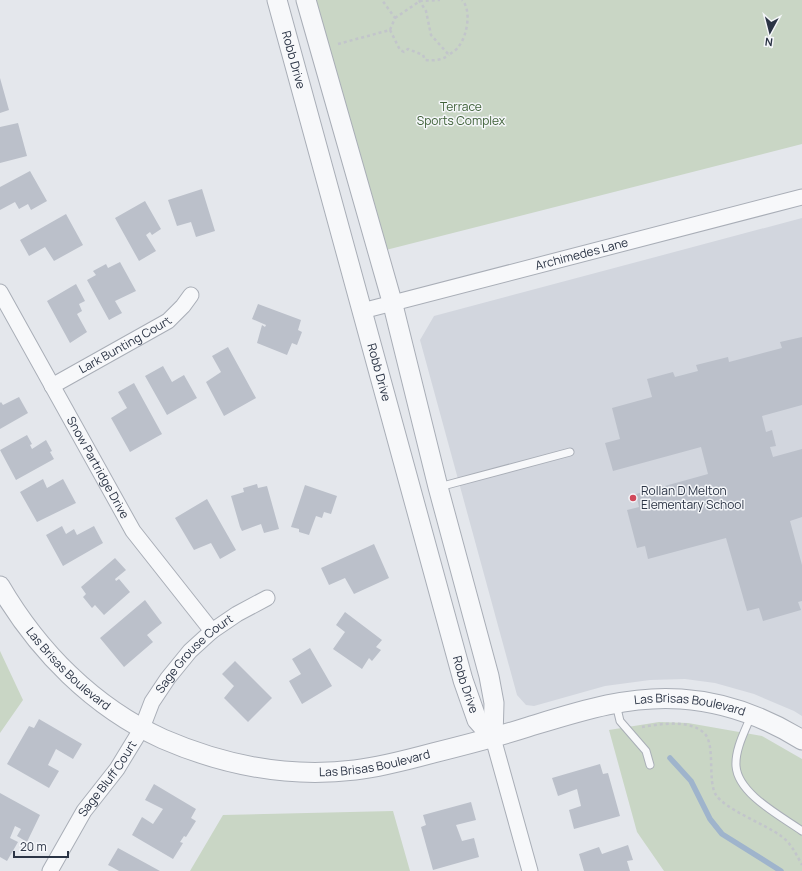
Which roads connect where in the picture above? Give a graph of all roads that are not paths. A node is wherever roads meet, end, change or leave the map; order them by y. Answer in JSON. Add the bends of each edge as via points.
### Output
{"nodes":[{"id":1,"x":277,"y":0,"type":"edge"},
{"id":2,"x":306,"y":0,"type":"edge"},
{"id":3,"x":802,"y":197,"type":"edge"},
{"id":4,"x":0,"y":292,"type":"edge"},
{"id":5,"x":190,"y":295,"type":"dead end"},
{"id":6,"x":393,"y":305,"type":"junction"},
{"id":7,"x":362,"y":311,"type":"junction"},
{"id":8,"x":52,"y":386,"type":"junction"},
{"id":9,"x":570,"y":452,"type":"dead end"},
{"id":10,"x":438,"y":487,"type":"junction"},
{"id":11,"x":0,"y":586,"type":"edge"},
{"id":12,"x":267,"y":598,"type":"dead end"},
{"id":13,"x":212,"y":631,"type":"junction"},
{"id":14,"x":616,"y":704,"type":"junction"},
{"id":15,"x":752,"y":714,"type":"junction"},
{"id":16,"x":142,"y":728,"type":"junction"},
{"id":17,"x":493,"y":738,"type":"junction"},
{"id":18,"x":802,"y":740,"type":"edge"},
{"id":19,"x":650,"y":765,"type":"dead end"},
{"id":20,"x":802,"y":831,"type":"edge"},
{"id":21,"x":50,"y":871,"type":"edge"},
{"id":22,"x":530,"y":871,"type":"edge"}],
"edges":[{"from":1,"to":7,"type":"street","name":"Robb Drive"},
{"from":2,"to":6,"type":"street","name":"Robb Drive"},
{"from":3,"to":6,"type":"street","name":"Archimedes Lane"},
{"from":4,"to":8,"type":"street","name":"Snow Partridge Drive"},
{"from":5,"to":8,"type":"street","name":"Lark Bunting Court","via":[[168,321]]},
{"from":6,"to":7,"type":"street","name":"Archimedes Lane"},
{"from":6,"to":10,"type":"street","name":"Robb Drive"},
{"from":7,"to":17,"type":"street","name":"Robb Drive","via":[[463,680],[477,720]]},
{"from":8,"to":13,"type":"street","name":"Snow Partridge Drive","via":[[133,531]]},
{"from":9,"to":10,"type":"lane"},
{"from":10,"to":17,"type":"street","name":"Robb Drive","via":[[489,676],[494,708]]},
{"from":11,"to":16,"type":"street","name":"Las Brisas Boulevard","via":[[44,649],[73,679],[105,705]]},
{"from":12,"to":13,"type":"street","name":"Sage Grouse Court"},
{"from":13,"to":16,"type":"street","name":"Sage Grouse Court","via":[[168,678],[152,702]]},
{"from":14,"to":15,"type":"street","name":"Las Brisas Boulevard","via":[[646,699],[680,699],[710,702]]},
{"from":14,"to":17,"type":"street","name":"Las Brisas Boulevard","via":[[592,708]]},
{"from":14,"to":19,"type":"lane","via":[[620,721],[646,750]]},
{"from":15,"to":18,"type":"street","name":"Las Brisas Boulevard"},
{"from":15,"to":20,"type":"lane","via":[[738,752],[738,777],[751,793]]},
{"from":16,"to":17,"type":"street","name":"Las Brisas Boulevard","via":[[186,749],[228,762],[273,770],[314,772],[355,770],[390,764]]},
{"from":16,"to":21,"type":"street","name":"Sage Bluff Court","via":[[118,769],[84,811]]},
{"from":17,"to":22,"type":"street","name":"Robb Drive"}]}
